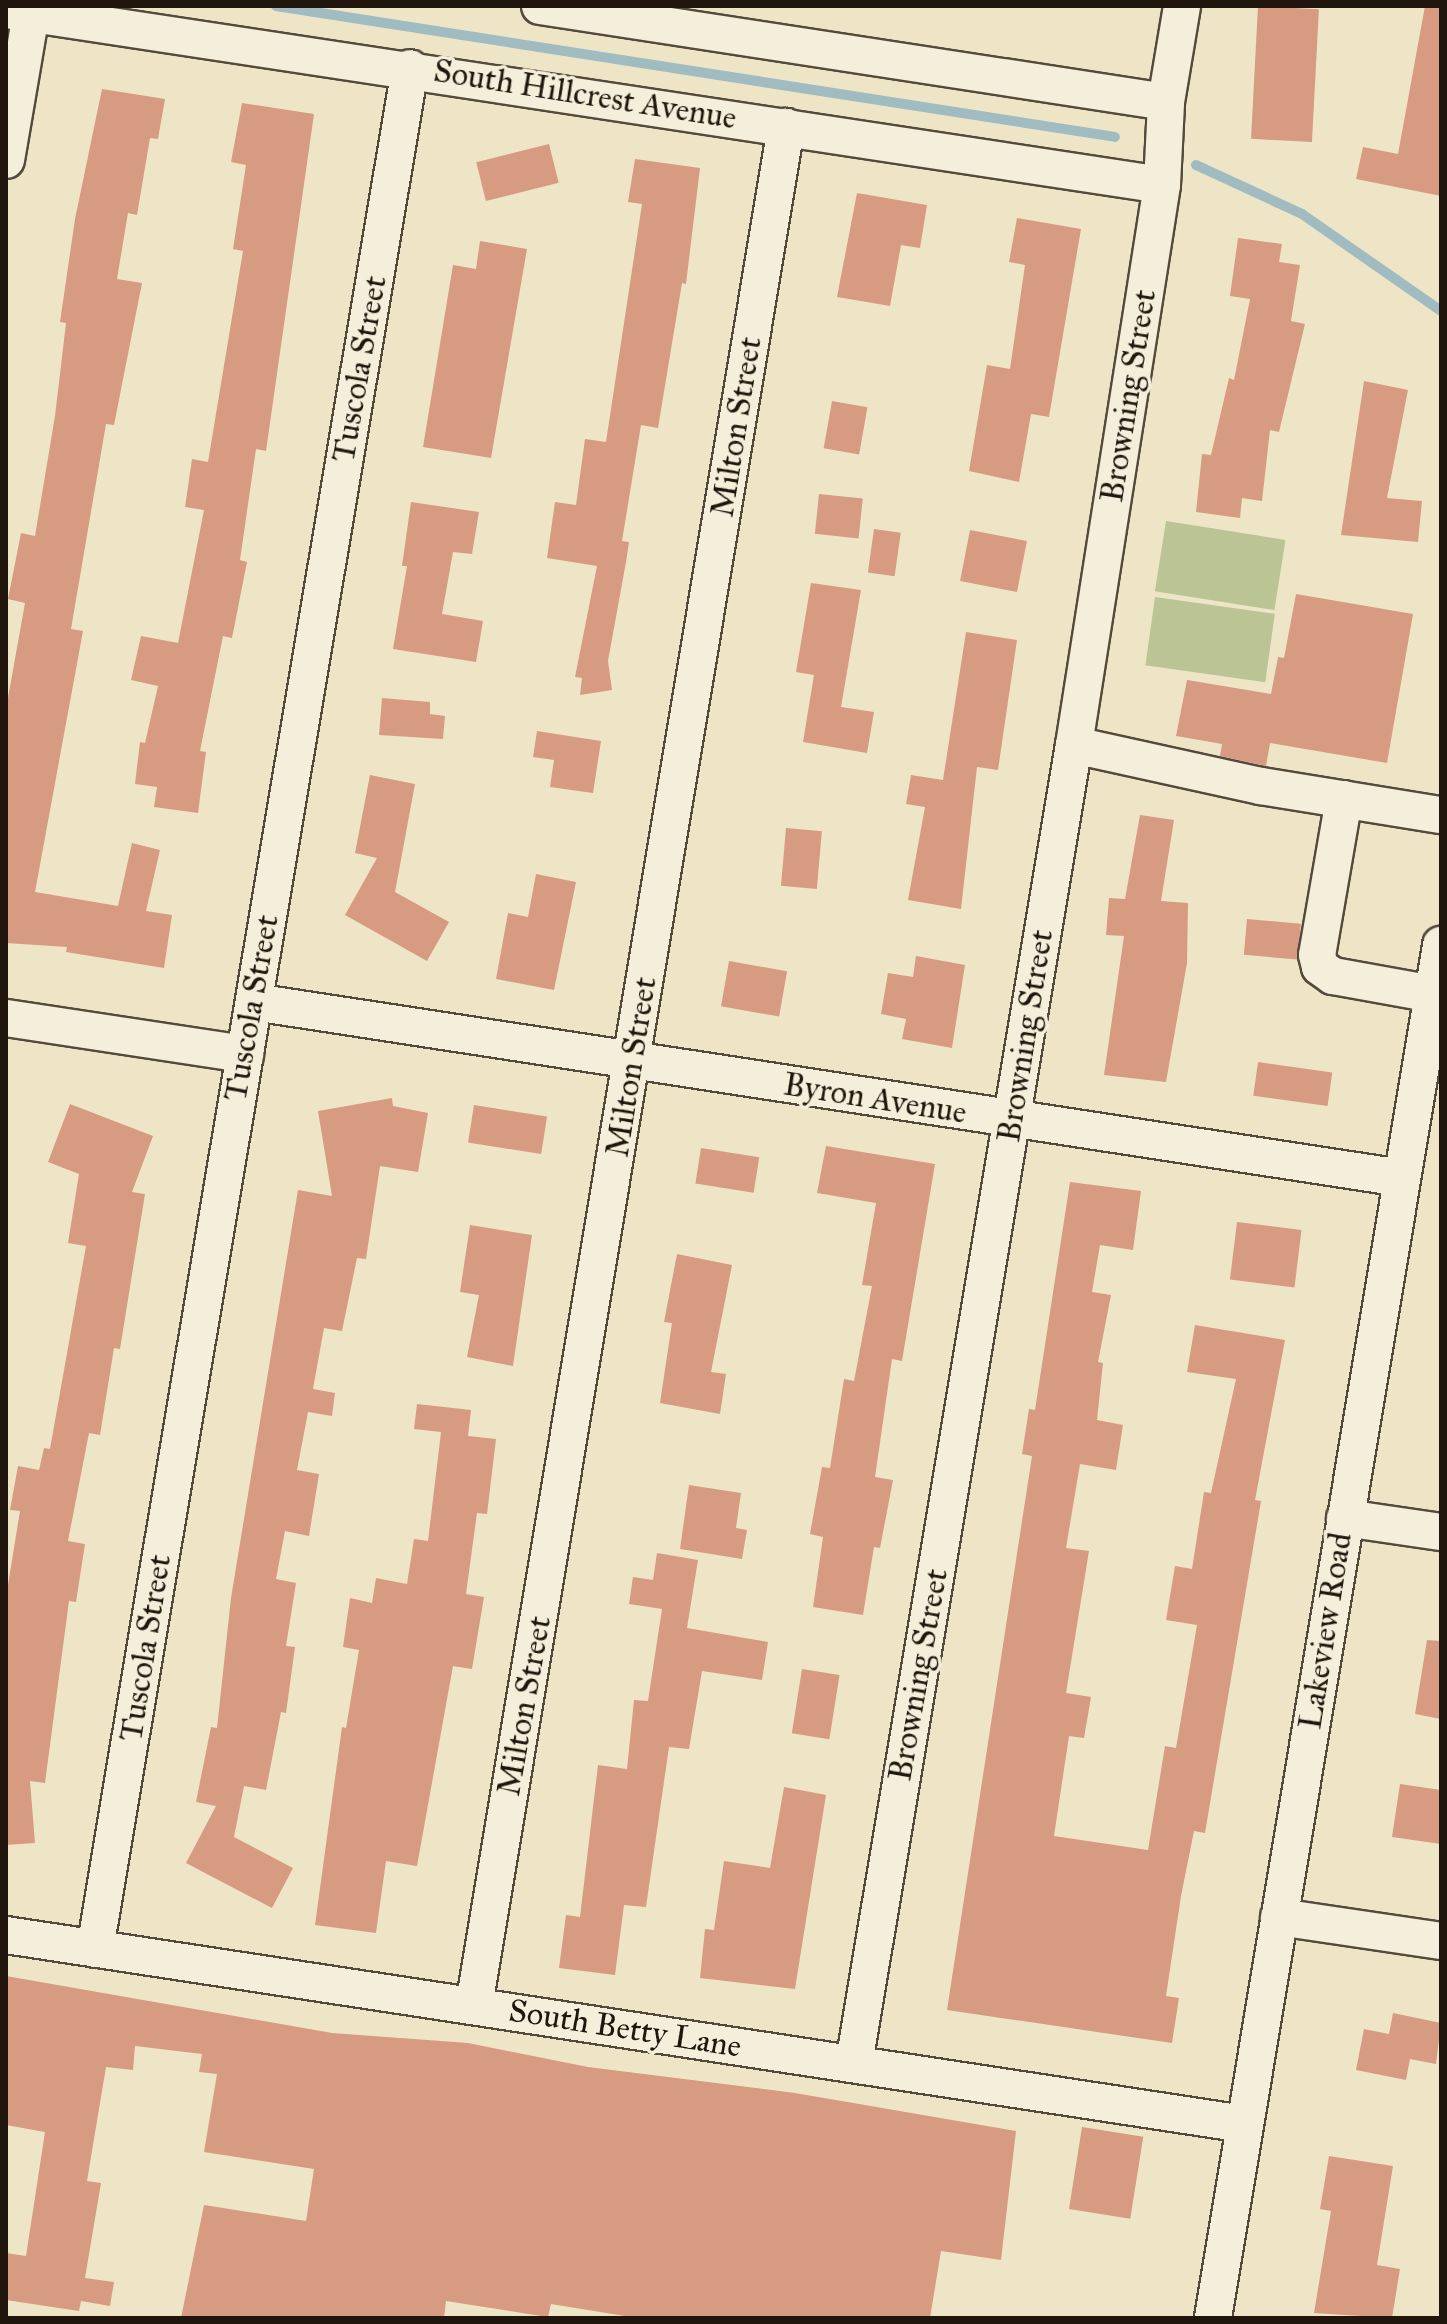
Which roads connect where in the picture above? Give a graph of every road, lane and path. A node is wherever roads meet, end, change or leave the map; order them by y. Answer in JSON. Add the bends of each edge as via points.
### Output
{"nodes":[{"id":1,"x":540,"y":6,"type":"edge"},
{"id":2,"x":1182,"y":6,"type":"edge"},
{"id":3,"x":18,"y":12,"type":"edge"},
{"id":4,"x":410,"y":68,"type":"junction"},
{"id":5,"x":1166,"y":102,"type":"junction"},
{"id":6,"x":786,"y":127,"type":"junction"},
{"id":7,"x":6,"y":160,"type":"edge"},
{"id":8,"x":1162,"y":185,"type":"junction"},
{"id":9,"x":1074,"y":745,"type":"junction"},
{"id":10,"x":1344,"y":799,"type":"junction"},
{"id":11,"x":1441,"y":815,"type":"edge"},
{"id":12,"x":1441,"y":945,"type":"edge"},
{"id":13,"x":1433,"y":994,"type":"junction"},
{"id":14,"x":254,"y":1002,"type":"junction"},
{"id":15,"x":6,"y":1018,"type":"edge"},
{"id":16,"x":245,"y":1054,"type":"junction"},
{"id":17,"x":633,"y":1063,"type":"junction"},
{"id":18,"x":1013,"y":1119,"type":"junction"},
{"id":19,"x":1402,"y":1178,"type":"junction"},
{"id":20,"x":1345,"y":1518,"type":"junction"},
{"id":21,"x":1441,"y":1532,"type":"edge"},
{"id":22,"x":1279,"y":1917,"type":"junction"},
{"id":23,"x":6,"y":1935,"type":"edge"},
{"id":24,"x":1441,"y":1941,"type":"edge"},
{"id":25,"x":95,"y":1949,"type":"junction"},
{"id":26,"x":474,"y":2006,"type":"junction"},
{"id":27,"x":854,"y":2064,"type":"junction"},
{"id":28,"x":1244,"y":2124,"type":"junction"},
{"id":29,"x":1213,"y":2318,"type":"edge"}],
"edges":[{"from":1,"to":5,"type":"street"},
{"from":2,"to":5,"type":"street","name":"Browning Street"},
{"from":3,"to":4,"type":"street","name":"South Hillcrest Avenue"},
{"from":3,"to":7,"type":"street"},
{"from":4,"to":6,"type":"street","name":"South Hillcrest Avenue"},
{"from":4,"to":14,"type":"street","name":"Tuscola Street"},
{"from":5,"to":8,"type":"street","name":"Browning Street"},
{"from":6,"to":8,"type":"street","name":"South Hillcrest Avenue"},
{"from":6,"to":17,"type":"street","name":"Milton Street"},
{"from":8,"to":9,"type":"street","name":"Browning Street"},
{"from":9,"to":10,"type":"street"},
{"from":9,"to":18,"type":"street","name":"Browning Street"},
{"from":10,"to":11,"type":"street"},
{"from":10,"to":13,"type":"street","via":[[1317,955],[1320,967],[1333,976]]},
{"from":12,"to":13,"type":"street","name":"Lakeview Road"},
{"from":13,"to":19,"type":"street","name":"Lakeview Road"},
{"from":14,"to":16,"type":"street","name":"Tuscola Street"},
{"from":14,"to":17,"type":"street","name":"Byron Avenue"},
{"from":15,"to":16,"type":"street"},
{"from":16,"to":25,"type":"street","name":"Tuscola Street"},
{"from":17,"to":18,"type":"street","name":"Byron Avenue"},
{"from":17,"to":26,"type":"street","name":"Milton Street"},
{"from":18,"to":19,"type":"street","name":"Byron Avenue"},
{"from":18,"to":27,"type":"street","name":"Browning Street"},
{"from":19,"to":20,"type":"street","name":"Lakeview Road"},
{"from":20,"to":21,"type":"street"},
{"from":20,"to":22,"type":"street","name":"Lakeview Road"},
{"from":22,"to":24,"type":"street"},
{"from":22,"to":28,"type":"street","name":"Lakeview Road"},
{"from":23,"to":25,"type":"street","name":"South Betty Lane"},
{"from":25,"to":26,"type":"street","name":"South Betty Lane"},
{"from":26,"to":27,"type":"street","name":"South Betty Lane"},
{"from":27,"to":28,"type":"street","name":"South Betty Lane"},
{"from":28,"to":29,"type":"street","name":"Lakeview Road"}]}
